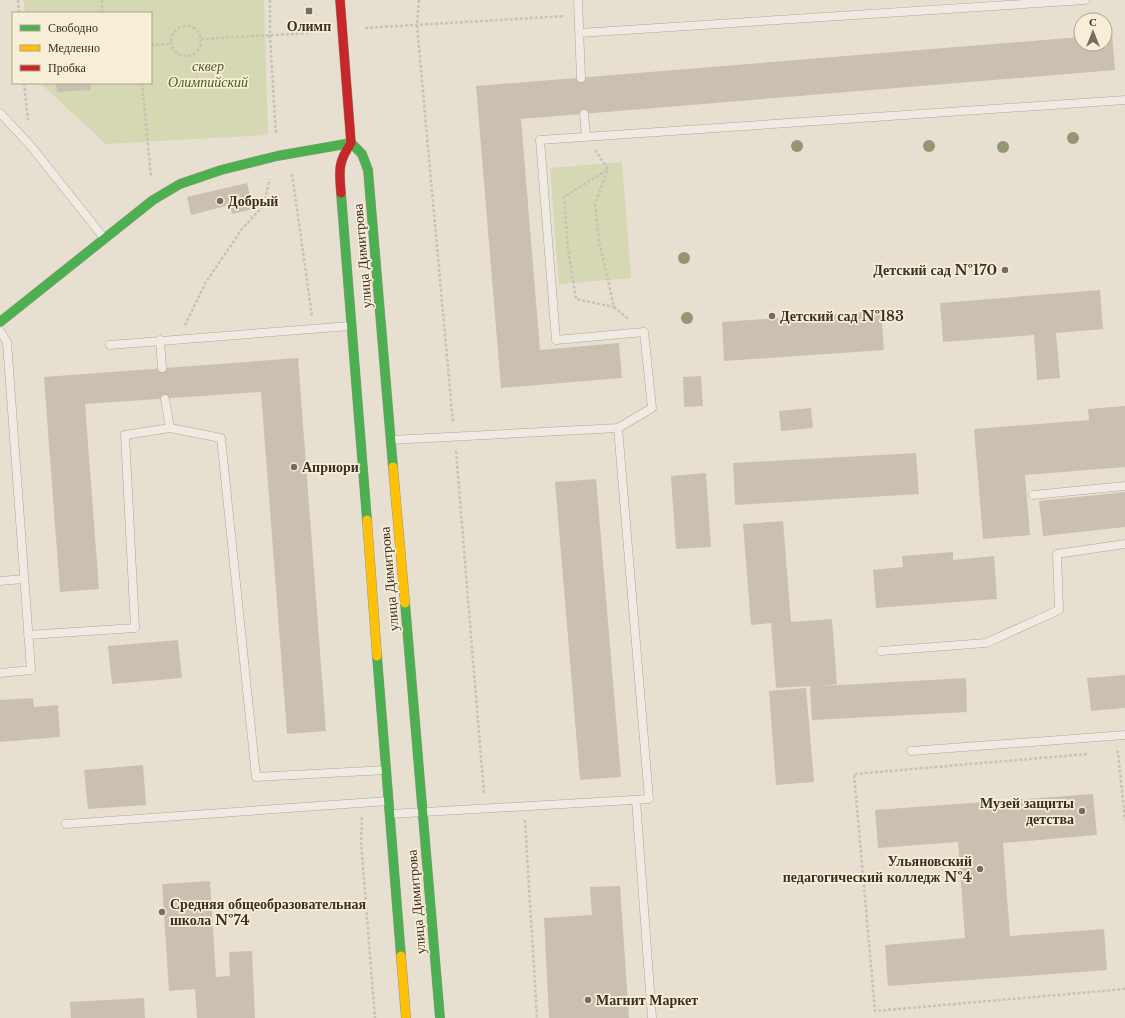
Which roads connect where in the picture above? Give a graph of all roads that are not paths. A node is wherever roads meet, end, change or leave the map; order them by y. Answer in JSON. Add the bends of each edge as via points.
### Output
{"nodes":[{"id":1,"x":340,"y":0,"type":"edge"},
{"id":2,"x":578,"y":0,"type":"edge"},
{"id":3,"x":1086,"y":0,"type":"edge"},
{"id":4,"x":580,"y":33,"type":"junction"},
{"id":5,"x":581,"y":78,"type":"dead end"},
{"id":6,"x":1125,"y":100,"type":"edge"},
{"id":7,"x":0,"y":113,"type":"edge"},
{"id":8,"x":584,"y":114,"type":"dead end"},
{"id":9,"x":586,"y":136,"type":"junction"},
{"id":10,"x":351,"y":143,"type":"junction"},
{"id":11,"x":104,"y":239,"type":"junction"},
{"id":12,"x":0,"y":322,"type":"edge"},
{"id":13,"x":351,"y":326,"type":"junction"},
{"id":14,"x":0,"y":331,"type":"edge"},
{"id":15,"x":160,"y":340,"type":"junction"},
{"id":16,"x":110,"y":344,"type":"dead end"},
{"id":17,"x":162,"y":368,"type":"dead end"},
{"id":18,"x":165,"y":399,"type":"dead end"},
{"id":19,"x":170,"y":428,"type":"junction"},
{"id":20,"x":618,"y":428,"type":"junction"},
{"id":21,"x":391,"y":440,"type":"junction"},
{"id":22,"x":1125,"y":486,"type":"edge"},
{"id":23,"x":1033,"y":495,"type":"dead end"},
{"id":24,"x":1125,"y":544,"type":"edge"},
{"id":25,"x":24,"y":579,"type":"junction"},
{"id":26,"x":0,"y":581,"type":"edge"},
{"id":27,"x":28,"y":635,"type":"junction"},
{"id":28,"x":881,"y":651,"type":"dead end"},
{"id":29,"x":0,"y":673,"type":"edge"},
{"id":30,"x":1125,"y":735,"type":"edge"},
{"id":31,"x":911,"y":750,"type":"dead end"},
{"id":32,"x":390,"y":770,"type":"junction"},
{"id":33,"x":636,"y":800,"type":"junction"},
{"id":34,"x":388,"y":801,"type":"junction"},
{"id":35,"x":422,"y":811,"type":"junction"},
{"id":36,"x":389,"y":814,"type":"junction"},
{"id":37,"x":66,"y":824,"type":"dead end"},
{"id":38,"x":406,"y":1018,"type":"edge"},
{"id":39,"x":440,"y":1018,"type":"edge"},
{"id":40,"x":652,"y":1018,"type":"edge"}],
"edges":[{"from":1,"to":10,"type":"main road"},
{"from":2,"to":4,"type":"lane"},
{"from":3,"to":4,"type":"lane"},
{"from":4,"to":5,"type":"lane"},
{"from":6,"to":9,"type":"lane"},
{"from":7,"to":11,"type":"lane","via":[[30,145]]},
{"from":8,"to":9,"type":"lane"},
{"from":9,"to":20,"type":"lane","via":[[540,140],[556,340],[644,332],[652,408]]},
{"from":10,"to":11,"type":"main road","via":[[277,156],[221,170],[180,184],[153,200]]},
{"from":10,"to":13,"type":"main road","name":"улица Димитрова","via":[[343,155],[339,171]]},
{"from":10,"to":21,"type":"main road","name":"улица Димитрова","via":[[362,154],[368,170]]},
{"from":11,"to":12,"type":"main road"},
{"from":13,"to":15,"type":"lane"},
{"from":13,"to":32,"type":"main road","name":"улица Димитрова"},
{"from":14,"to":25,"type":"lane","via":[[7,342]]},
{"from":15,"to":16,"type":"lane"},
{"from":15,"to":17,"type":"lane"},
{"from":18,"to":19,"type":"lane"},
{"from":19,"to":27,"type":"lane","via":[[125,435],[135,628]]},
{"from":19,"to":32,"type":"lane","via":[[221,438],[256,777]]},
{"from":20,"to":21,"type":"lane"},
{"from":20,"to":33,"type":"lane","via":[[649,800]]},
{"from":21,"to":35,"type":"main road","name":"улица Димитрова","via":[[415,769]]},
{"from":22,"to":23,"type":"lane"},
{"from":24,"to":28,"type":"lane","via":[[1057,554],[1059,610],[986,643]]},
{"from":25,"to":26,"type":"lane"},
{"from":25,"to":27,"type":"lane"},
{"from":27,"to":29,"type":"lane","via":[[31,670]]},
{"from":30,"to":31,"type":"lane"},
{"from":32,"to":34,"type":"main road","name":"улица Димитрова"},
{"from":33,"to":35,"type":"lane"},
{"from":33,"to":40,"type":"lane"},
{"from":34,"to":36,"type":"main road","name":"улица Димитрова"},
{"from":34,"to":37,"type":"lane"},
{"from":35,"to":36,"type":"lane"},
{"from":35,"to":39,"type":"main road","name":"улица Димитрова"},
{"from":36,"to":38,"type":"main road","name":"улица Димитрова"}]}
